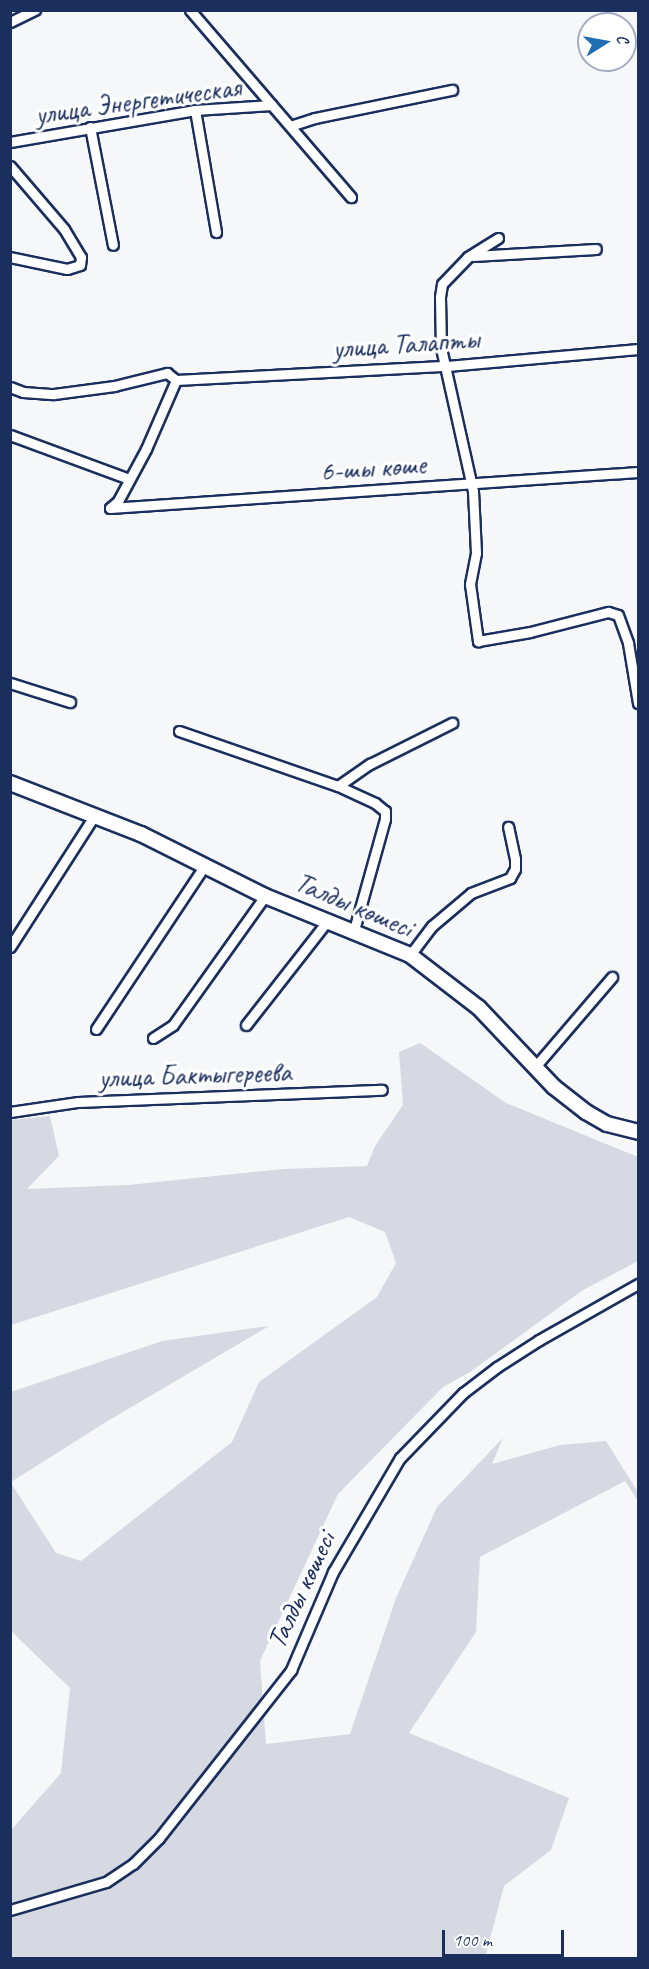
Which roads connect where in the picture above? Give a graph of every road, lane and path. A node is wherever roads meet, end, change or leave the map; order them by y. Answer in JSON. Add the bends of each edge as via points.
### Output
{"nodes":[{"id":1,"x":35,"y":10,"type":"edge"},
{"id":2,"x":190,"y":10,"type":"edge"},
{"id":3,"x":10,"y":22,"type":"edge"},
{"id":4,"x":452,"y":90,"type":"dead end"},
{"id":5,"x":272,"y":105,"type":"junction"},
{"id":6,"x":195,"y":110,"type":"junction"},
{"id":7,"x":290,"y":126,"type":"junction"},
{"id":8,"x":90,"y":127,"type":"junction"},
{"id":9,"x":10,"y":142,"type":"edge"},
{"id":10,"x":10,"y":166,"type":"edge"},
{"id":11,"x":351,"y":197,"type":"dead end"},
{"id":12,"x":216,"y":232,"type":"dead end"},
{"id":13,"x":498,"y":238,"type":"dead end"},
{"id":14,"x":113,"y":245,"type":"dead end"},
{"id":15,"x":596,"y":249,"type":"dead end"},
{"id":16,"x":10,"y":257,"type":"edge"},
{"id":17,"x":468,"y":257,"type":"junction"},
{"id":18,"x":639,"y":349,"type":"edge"},
{"id":19,"x":447,"y":366,"type":"junction"},
{"id":20,"x":174,"y":377,"type":"junction"},
{"id":21,"x":10,"y":387,"type":"edge"},
{"id":22,"x":10,"y":435,"type":"edge"},
{"id":23,"x":639,"y":472,"type":"edge"},
{"id":24,"x":129,"y":479,"type":"junction"},
{"id":25,"x":470,"y":484,"type":"junction"},
{"id":26,"x":637,"y":682,"type":"edge"},
{"id":27,"x":10,"y":683,"type":"edge"},
{"id":28,"x":70,"y":702,"type":"dead end"},
{"id":29,"x":639,"y":704,"type":"edge"},
{"id":30,"x":452,"y":723,"type":"dead end"},
{"id":31,"x":179,"y":731,"type":"dead end"},
{"id":32,"x":10,"y":783,"type":"edge"},
{"id":33,"x":338,"y":786,"type":"junction"},
{"id":34,"x":94,"y":816,"type":"junction"},
{"id":35,"x":508,"y":827,"type":"dead end"},
{"id":36,"x":205,"y":865,"type":"junction"},
{"id":37,"x":265,"y":896,"type":"junction"},
{"id":38,"x":328,"y":920,"type":"junction"},
{"id":39,"x":354,"y":930,"type":"junction"},
{"id":40,"x":10,"y":947,"type":"edge"},
{"id":41,"x":410,"y":955,"type":"junction"},
{"id":42,"x":612,"y":977,"type":"dead end"},
{"id":43,"x":246,"y":1025,"type":"dead end"},
{"id":44,"x":96,"y":1029,"type":"dead end"},
{"id":45,"x":153,"y":1038,"type":"dead end"},
{"id":46,"x":534,"y":1068,"type":"junction"},
{"id":47,"x":382,"y":1090,"type":"dead end"},
{"id":48,"x":10,"y":1113,"type":"edge"},
{"id":49,"x":639,"y":1132,"type":"edge"},
{"id":50,"x":639,"y":1284,"type":"edge"},
{"id":51,"x":10,"y":1910,"type":"edge"}],
"edges":[{"from":1,"to":3,"type":"street"},
{"from":2,"to":5,"type":"street"},
{"from":4,"to":7,"type":"street"},
{"from":5,"to":6,"type":"street","name":"улица Энергетическая"},
{"from":5,"to":7,"type":"street"},
{"from":6,"to":8,"type":"street","name":"улица Энергетическая"},
{"from":6,"to":12,"type":"street"},
{"from":7,"to":11,"type":"street"},
{"from":8,"to":9,"type":"street","name":"улица Энергетическая"},
{"from":8,"to":14,"type":"street"},
{"from":10,"to":16,"type":"street","via":[[64,229],[81,257],[80,265],[67,269]]},
{"from":13,"to":17,"type":"street"},
{"from":15,"to":17,"type":"street"},
{"from":17,"to":19,"type":"street","via":[[442,284],[441,348]]},
{"from":18,"to":19,"type":"street","name":"улица Талапты"},
{"from":19,"to":20,"type":"street","name":"улица Талапты"},
{"from":19,"to":25,"type":"street"},
{"from":20,"to":21,"type":"street","name":"улица Талапты","via":[[162,374],[114,386],[54,394]]},
{"from":20,"to":24,"type":"street"},
{"from":22,"to":24,"type":"street"},
{"from":23,"to":25,"type":"street","name":"6-шы көше"},
{"from":24,"to":25,"type":"street","name":"6-шы көше","via":[[110,508]]},
{"from":25,"to":26,"type":"street","via":[[476,553],[470,584],[478,641],[608,612],[618,615],[623,627]]},
{"from":26,"to":29,"type":"street"},
{"from":27,"to":28,"type":"street"},
{"from":30,"to":33,"type":"street","via":[[370,764]]},
{"from":31,"to":33,"type":"street"},
{"from":32,"to":34,"type":"street","name":"Талды көшесі"},
{"from":33,"to":39,"type":"street","via":[[385,811]]},
{"from":34,"to":36,"type":"street","name":"Талды көшесі"},
{"from":34,"to":40,"type":"street"},
{"from":35,"to":41,"type":"street","via":[[515,860],[510,878],[471,893],[432,926]]},
{"from":36,"to":37,"type":"street","name":"Талды көшесі"},
{"from":36,"to":44,"type":"street"},
{"from":37,"to":38,"type":"street","name":"Талды көшесі"},
{"from":37,"to":45,"type":"street","via":[[173,1025]]},
{"from":38,"to":39,"type":"street","name":"Талды көшесі"},
{"from":38,"to":43,"type":"street"},
{"from":39,"to":41,"type":"street","name":"Талды көшесі"},
{"from":41,"to":46,"type":"street","name":"Талды көшесі","via":[[479,1008]]},
{"from":42,"to":46,"type":"street"},
{"from":46,"to":49,"type":"street","name":"Талды көшесі","via":[[586,1112],[607,1124]]},
{"from":47,"to":48,"type":"street","name":"улица Бактыгереева","via":[[78,1102]]},
{"from":50,"to":51,"type":"street","name":"Талды көшесі","via":[[497,1367],[464,1393],[400,1458],[333,1572],[291,1670],[159,1838],[133,1864],[106,1882]]}]}
